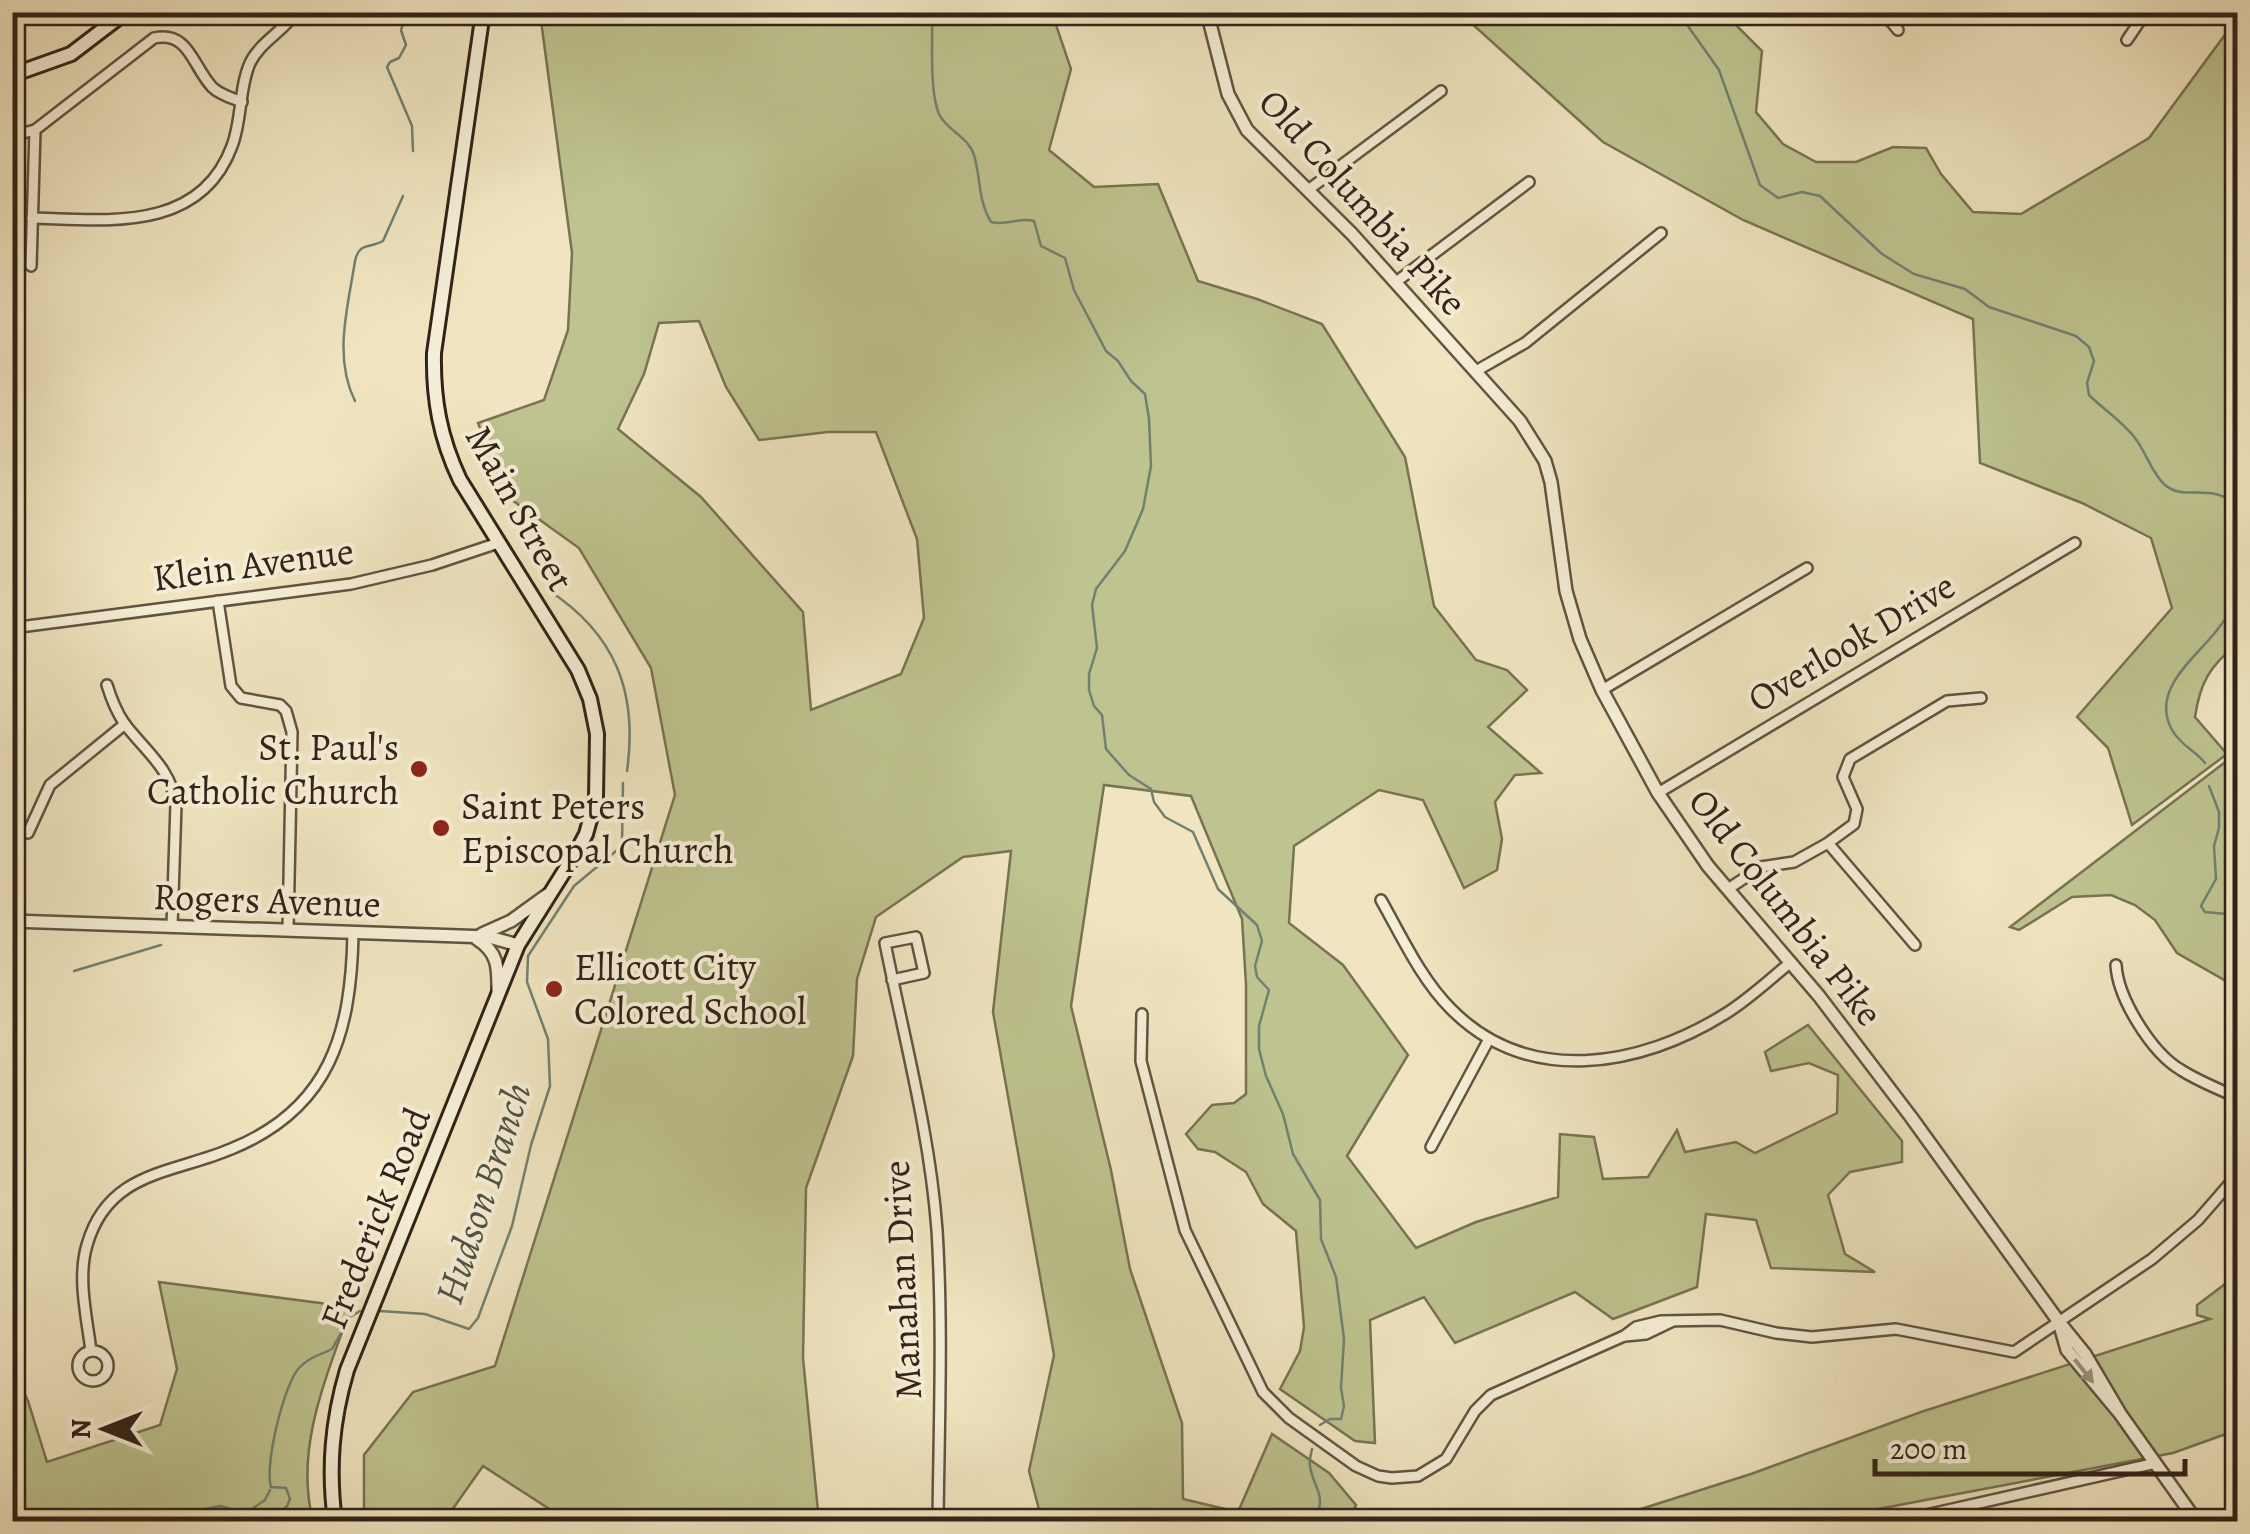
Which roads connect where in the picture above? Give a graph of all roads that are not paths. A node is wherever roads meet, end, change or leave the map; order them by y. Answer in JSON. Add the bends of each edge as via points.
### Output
{"nodes":[{"id":1,"x":126,"y":12,"type":"edge"},
{"id":2,"x":296,"y":12,"type":"edge"},
{"id":3,"x":483,"y":12,"type":"edge"},
{"id":4,"x":1208,"y":12,"type":"edge"},
{"id":5,"x":1882,"y":12,"type":"edge"},
{"id":6,"x":2146,"y":12,"type":"edge"},
{"id":7,"x":1898,"y":30,"type":"dead end"},
{"id":8,"x":2127,"y":40,"type":"dead end"},
{"id":9,"x":12,"y":75,"type":"edge"},
{"id":10,"x":1441,"y":91,"type":"dead end"},
{"id":11,"x":242,"y":102,"type":"junction"},
{"id":12,"x":34,"y":130,"type":"junction"},
{"id":13,"x":12,"y":136,"type":"edge"},
{"id":14,"x":1529,"y":182,"type":"dead end"},
{"id":15,"x":1308,"y":190,"type":"junction"},
{"id":16,"x":32,"y":218,"type":"junction"},
{"id":17,"x":1661,"y":233,"type":"dead end"},
{"id":18,"x":31,"y":266,"type":"dead end"},
{"id":19,"x":1396,"y":282,"type":"junction"},
{"id":20,"x":1476,"y":371,"type":"junction"},
{"id":21,"x":2075,"y":542,"type":"dead end"},
{"id":22,"x":498,"y":544,"type":"junction"},
{"id":23,"x":1807,"y":568,"type":"dead end"},
{"id":24,"x":218,"y":601,"type":"junction"},
{"id":25,"x":12,"y":628,"type":"edge"},
{"id":26,"x":107,"y":685,"type":"dead end"},
{"id":27,"x":1602,"y":690,"type":"junction"},
{"id":28,"x":1981,"y":698,"type":"dead end"},
{"id":29,"x":125,"y":724,"type":"junction"},
{"id":30,"x":1658,"y":794,"type":"junction"},
{"id":31,"x":28,"y":833,"type":"dead end"},
{"id":32,"x":1828,"y":843,"type":"junction"},
{"id":33,"x":560,"y":879,"type":"junction"},
{"id":34,"x":1728,"y":889,"type":"junction"},
{"id":35,"x":1381,"y":900,"type":"dead end"},
{"id":36,"x":12,"y":920,"type":"edge"},
{"id":37,"x":172,"y":926,"type":"junction"},
{"id":38,"x":288,"y":930,"type":"junction"},
{"id":39,"x":353,"y":934,"type":"junction"},
{"id":40,"x":473,"y":937,"type":"junction"},
{"id":41,"x":518,"y":945,"type":"junction"},
{"id":42,"x":1915,"y":945,"type":"dead end"},
{"id":43,"x":1790,"y":962,"type":"junction"},
{"id":44,"x":2116,"y":966,"type":"dead end"},
{"id":45,"x":892,"y":980,"type":"junction"},
{"id":46,"x":498,"y":992,"type":"junction"},
{"id":47,"x":1142,"y":1014,"type":"dead end"},
{"id":48,"x":1489,"y":1039,"type":"junction"},
{"id":49,"x":2238,"y":1098,"type":"edge"},
{"id":50,"x":1431,"y":1146,"type":"dead end"},
{"id":51,"x":2238,"y":1174,"type":"edge"},
{"id":52,"x":2058,"y":1322,"type":"junction"},
{"id":53,"x":91,"y":1351,"type":"dead end"},
{"id":54,"x":2156,"y":1464,"type":"junction"},
{"id":55,"x":336,"y":1522,"type":"edge"},
{"id":56,"x":938,"y":1522,"type":"edge"},
{"id":57,"x":1896,"y":1522,"type":"edge"},
{"id":58,"x":2197,"y":1522,"type":"edge"}],
"edges":[{"from":1,"to":9,"type":"main road","via":[[71,54]]},
{"from":2,"to":11,"type":"street","via":[[256,52]]},
{"from":3,"to":22,"type":"main road","name":"Main Street","via":[[433,379],[450,459]]},
{"from":4,"to":15,"type":"street","name":"Old Columbia Pike","via":[[1236,112]]},
{"from":5,"to":7,"type":"street"},
{"from":6,"to":8,"type":"street"},
{"from":10,"to":15,"type":"street"},
{"from":11,"to":12,"type":"street","via":[[212,87],[179,40],[168,35],[154,38]]},
{"from":11,"to":16,"type":"street","via":[[234,142],[220,168],[176,208],[123,220]]},
{"from":12,"to":13,"type":"street"},
{"from":12,"to":16,"type":"street"},
{"from":14,"to":19,"type":"street"},
{"from":15,"to":19,"type":"street","name":"Old Columbia Pike"},
{"from":16,"to":18,"type":"street"},
{"from":17,"to":20,"type":"street","via":[[1526,343]]},
{"from":19,"to":20,"type":"street","name":"Old Columbia Pike"},
{"from":20,"to":27,"type":"street","name":"Old Columbia Pike","via":[[1545,461],[1572,615]]},
{"from":21,"to":30,"type":"street","name":"Overlook Drive"},
{"from":22,"to":24,"type":"street","name":"Klein Avenue","via":[[373,579]]},
{"from":22,"to":33,"type":"main road","name":"Main Street","via":[[566,646],[594,711],[599,763],[592,816]]},
{"from":23,"to":27,"type":"street"},
{"from":24,"to":25,"type":"street","name":"Klein Avenue"},
{"from":24,"to":38,"type":"street","via":[[231,686],[241,698],[280,705],[290,719]]},
{"from":26,"to":29,"type":"street"},
{"from":27,"to":30,"type":"street","name":"Old Columbia Pike"},
{"from":28,"to":32,"type":"street","via":[[1948,701],[1850,758],[1843,777],[1857,809],[1854,824]]},
{"from":29,"to":31,"type":"street","via":[[50,785]]},
{"from":29,"to":37,"type":"street","via":[[174,788]]},
{"from":30,"to":34,"type":"street","name":"Old Columbia Pike"},
{"from":32,"to":34,"type":"street","via":[[1794,862],[1761,867]]},
{"from":32,"to":42,"type":"street"},
{"from":33,"to":40,"type":"street","via":[[533,907]]},
{"from":33,"to":41,"type":"main road","name":"Main Street"},
{"from":34,"to":43,"type":"street","name":"Old Columbia Pike"},
{"from":35,"to":48,"type":"street","via":[[1436,992]]},
{"from":36,"to":37,"type":"street","name":"Rogers Avenue"},
{"from":37,"to":38,"type":"street","name":"Rogers Avenue"},
{"from":38,"to":39,"type":"street","name":"Rogers Avenue"},
{"from":39,"to":40,"type":"street","name":"Rogers Avenue"},
{"from":39,"to":53,"type":"street","via":[[346,1022],[301,1104],[233,1148],[132,1184],[102,1214],[84,1267]]},
{"from":40,"to":41,"type":"street","name":"Rogers Avenue"},
{"from":40,"to":46,"type":"street","via":[[496,958]]},
{"from":41,"to":46,"type":"main road","name":"Frederick Road"},
{"from":43,"to":48,"type":"street","via":[[1722,1016],[1638,1054],[1566,1062]]},
{"from":43,"to":52,"type":"street","name":"Old Columbia Pike","via":[[1912,1117]]},
{"from":44,"to":49,"type":"street","via":[[2124,1000],[2158,1050],[2180,1070]]},
{"from":45,"to":45,"type":"street","name":"Manahan Drive","via":[[924,973],[916,937],[884,944]]},
{"from":45,"to":56,"type":"street","name":"Manahan Drive","via":[[937,1231]]},
{"from":46,"to":55,"type":"main road","name":"Frederick Road","via":[[347,1370],[332,1440]]},
{"from":47,"to":52,"type":"street","via":[[1140,1061],[1184,1230],[1262,1392],[1288,1418],[1378,1476],[1429,1472],[1454,1450],[1491,1394],[1645,1323],[1720,1320],[1812,1337],[1896,1329],[2008,1353]]},
{"from":48,"to":50,"type":"street"},
{"from":51,"to":52,"type":"street","via":[[2178,1238]]},
{"from":52,"to":54,"type":"street","name":"Old Columbia Pike"},
{"from":54,"to":57,"type":"street"},
{"from":54,"to":58,"type":"street","name":"Old Columbia Pike"}]}
